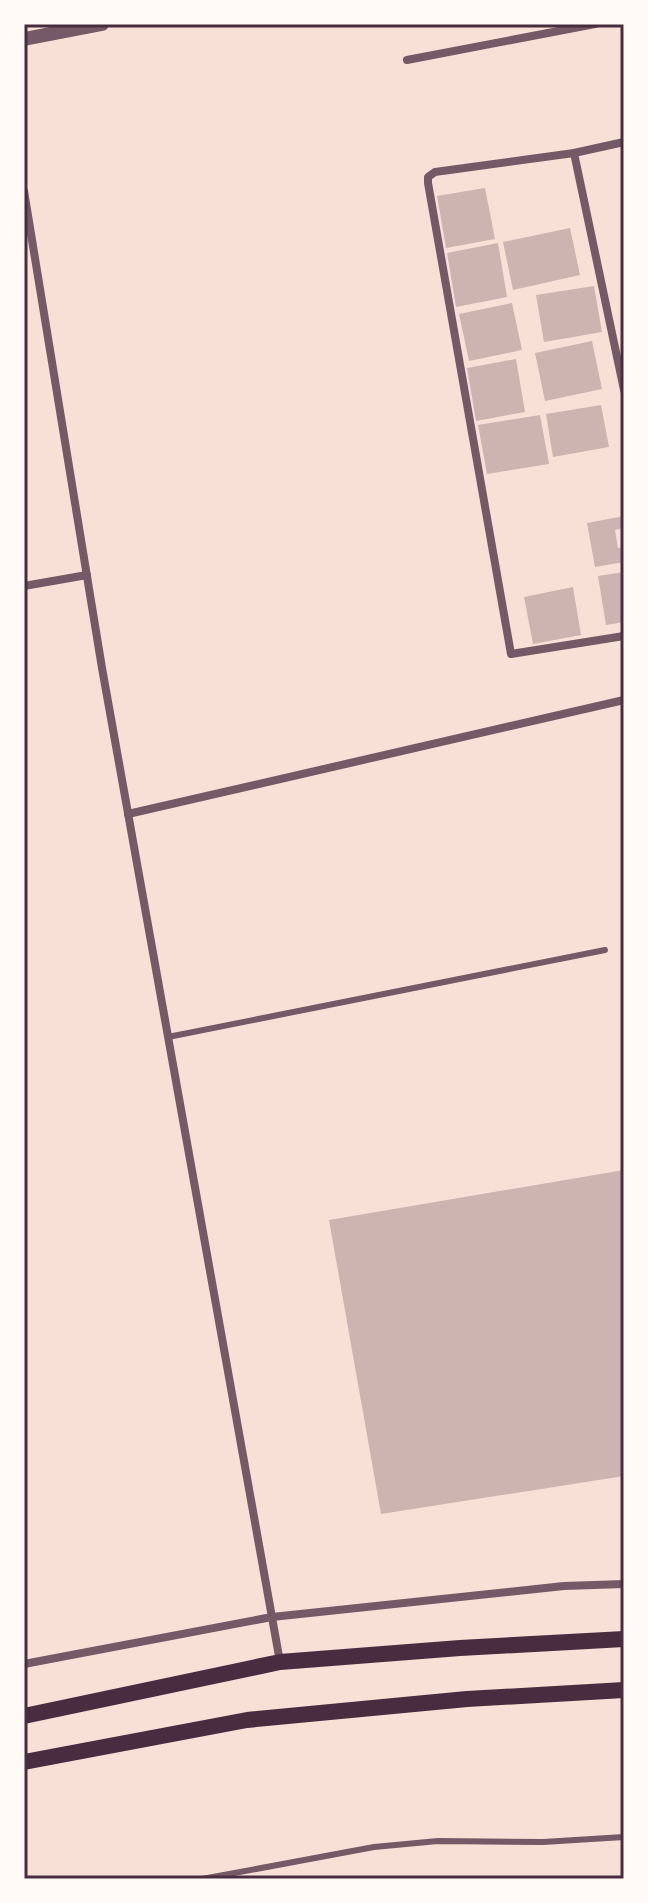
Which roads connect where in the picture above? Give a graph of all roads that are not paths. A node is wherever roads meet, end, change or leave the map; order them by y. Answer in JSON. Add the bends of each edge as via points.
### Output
{"nodes":[{"id":1,"x":102,"y":24,"type":"edge"},
{"id":2,"x":595,"y":24,"type":"edge"},
{"id":3,"x":24,"y":39,"type":"edge"},
{"id":4,"x":407,"y":60,"type":"dead end"},
{"id":5,"x":624,"y":142,"type":"edge"},
{"id":6,"x":574,"y":153,"type":"junction"},
{"id":7,"x":24,"y":191,"type":"edge"},
{"id":8,"x":624,"y":390,"type":"edge"},
{"id":9,"x":87,"y":575,"type":"junction"},
{"id":10,"x":24,"y":586,"type":"edge"},
{"id":11,"x":624,"y":636,"type":"edge"},
{"id":12,"x":624,"y":700,"type":"edge"},
{"id":13,"x":128,"y":814,"type":"junction"},
{"id":14,"x":605,"y":950,"type":"dead end"},
{"id":15,"x":168,"y":1037,"type":"junction"},
{"id":16,"x":624,"y":1584,"type":"edge"},
{"id":17,"x":272,"y":1617,"type":"junction"},
{"id":18,"x":624,"y":1639,"type":"edge"},
{"id":19,"x":280,"y":1662,"type":"junction"},
{"id":20,"x":24,"y":1664,"type":"edge"},
{"id":21,"x":624,"y":1690,"type":"edge"},
{"id":22,"x":24,"y":1716,"type":"edge"},
{"id":23,"x":24,"y":1762,"type":"edge"},
{"id":24,"x":624,"y":1837,"type":"edge"},
{"id":25,"x":202,"y":1879,"type":"edge"}],
"edges":[{"from":1,"to":3,"type":"street"},
{"from":2,"to":4,"type":"street"},
{"from":5,"to":6,"type":"street"},
{"from":6,"to":8,"type":"street"},
{"from":6,"to":11,"type":"street","via":[[435,172],[428,183],[511,654]]},
{"from":7,"to":9,"type":"street"},
{"from":9,"to":10,"type":"street"},
{"from":9,"to":13,"type":"street"},
{"from":12,"to":13,"type":"street"},
{"from":13,"to":15,"type":"street"},
{"from":14,"to":15,"type":"lane"},
{"from":15,"to":17,"type":"street"},
{"from":16,"to":17,"type":"street"},
{"from":17,"to":19,"type":"street"},
{"from":17,"to":20,"type":"street"},
{"from":18,"to":19,"type":"main road"},
{"from":19,"to":22,"type":"main road"},
{"from":21,"to":23,"type":"main road","via":[[247,1720]]},
{"from":24,"to":25,"type":"lane","via":[[374,1847]]}]}
